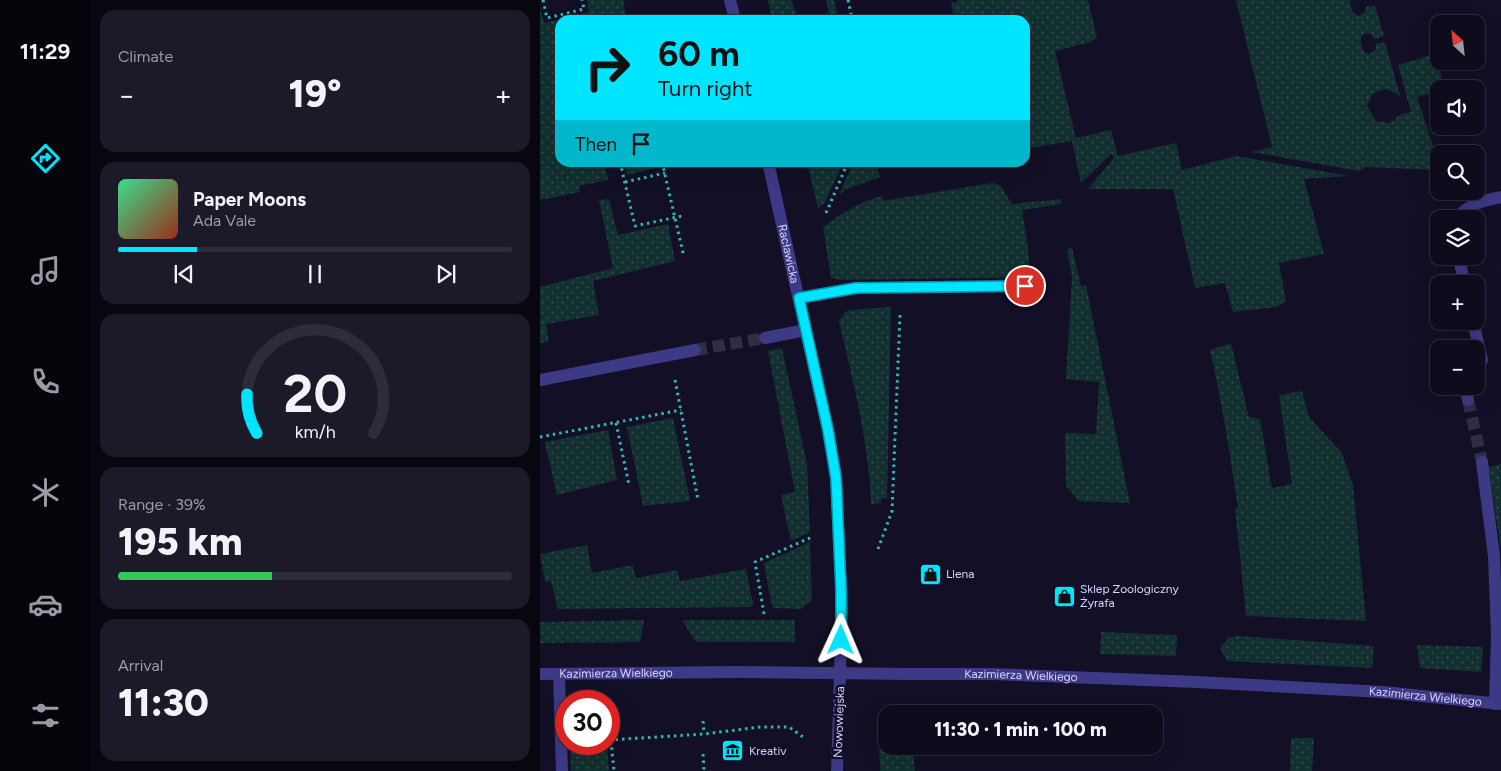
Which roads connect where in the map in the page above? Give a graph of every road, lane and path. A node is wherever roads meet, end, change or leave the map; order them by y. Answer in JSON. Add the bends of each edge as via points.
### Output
{"nodes":[{"id":1,"x":543,"y":0,"type":"edge"},
{"id":2,"x":582,"y":0,"type":"edge"},
{"id":3,"x":730,"y":0,"type":"edge"},
{"id":4,"x":848,"y":0,"type":"edge"},
{"id":5,"x":559,"y":15,"type":"edge"},
{"id":6,"x":734,"y":15,"type":"edge"},
{"id":7,"x":851,"y":15,"type":"edge"},
{"id":8,"x":555,"y":16,"type":"edge"},
{"id":9,"x":621,"y":167,"type":"edge"},
{"id":10,"x":664,"y":167,"type":"edge"},
{"id":11,"x":769,"y":167,"type":"edge"},
{"id":12,"x":846,"y":167,"type":"edge"},
{"id":13,"x":665,"y":172,"type":"junction"},
{"id":14,"x":625,"y":182,"type":"junction"},
{"id":15,"x":1501,"y":197,"type":"edge"},
{"id":16,"x":1465,"y":210,"type":"edge"},
{"id":17,"x":826,"y":213,"type":"dead end"},
{"id":18,"x":682,"y":216,"type":"dead end"},
{"id":19,"x":675,"y":217,"type":"junction"},
{"id":20,"x":684,"y":257,"type":"dead end"},
{"id":21,"x":1025,"y":286,"type":"dead end"},
{"id":22,"x":799,"y":298,"type":"junction"},
{"id":23,"x":900,"y":314,"type":"dead end"},
{"id":24,"x":806,"y":330,"type":"junction"},
{"id":25,"x":765,"y":338,"type":"tunnel mouth"},
{"id":26,"x":695,"y":350,"type":"tunnel mouth"},
{"id":27,"x":669,"y":355,"type":"junction"},
{"id":28,"x":540,"y":380,"type":"edge"},
{"id":29,"x":1467,"y":395,"type":"edge"},
{"id":30,"x":1468,"y":400,"type":"tunnel mouth"},
{"id":31,"x":681,"y":410,"type":"junction"},
{"id":32,"x":616,"y":423,"type":"junction"},
{"id":33,"x":540,"y":437,"type":"edge"},
{"id":34,"x":1482,"y":462,"type":"tunnel mouth"},
{"id":35,"x":628,"y":485,"type":"dead end"},
{"id":36,"x":698,"y":500,"type":"dead end"},
{"id":37,"x":817,"y":535,"type":"dead end"},
{"id":38,"x":878,"y":549,"type":"dead end"},
{"id":39,"x":764,"y":614,"type":"dead end"},
{"id":40,"x":840,"y":673,"type":"junction"},
{"id":41,"x":540,"y":674,"type":"edge"},
{"id":42,"x":559,"y":674,"type":"junction"},
{"id":43,"x":1498,"y":704,"type":"edge"},
{"id":44,"x":704,"y":721,"type":"dead end"},
{"id":45,"x":704,"y":734,"type":"junction"},
{"id":46,"x":803,"y":738,"type":"dead end"},
{"id":47,"x":620,"y":739,"type":"edge"},
{"id":48,"x":703,"y":754,"type":"dead end"},
{"id":49,"x":612,"y":755,"type":"edge"},
{"id":50,"x":562,"y":771,"type":"edge"},
{"id":51,"x":614,"y":771,"type":"edge"},
{"id":52,"x":704,"y":771,"type":"edge"},
{"id":53,"x":837,"y":771,"type":"edge"}],
"edges":[{"from":1,"to":8,"type":"path","via":[[547,18]]},
{"from":2,"to":5,"type":"path","via":[[584,9]]},
{"from":3,"to":6,"type":"street"},
{"from":4,"to":7,"type":"path"},
{"from":9,"to":14,"type":"path"},
{"from":10,"to":13,"type":"path"},
{"from":11,"to":22,"type":"street","name":"Racławicka"},
{"from":12,"to":17,"type":"path"},
{"from":13,"to":14,"type":"path"},
{"from":13,"to":19,"type":"path"},
{"from":14,"to":19,"type":"path","via":[[635,226]]},
{"from":15,"to":16,"type":"street","via":[[1478,202]]},
{"from":18,"to":19,"type":"path"},
{"from":19,"to":20,"type":"path"},
{"from":21,"to":22,"type":"street","via":[[856,288]]},
{"from":22,"to":24,"type":"street","name":"Racławicka"},
{"from":23,"to":38,"type":"path","via":[[892,511]]},
{"from":24,"to":25,"type":"street"},
{"from":24,"to":40,"type":"street","name":"Racławicka","via":[[836,478],[842,607]]},
{"from":26,"to":27,"type":"street"},
{"from":27,"to":28,"type":"street"},
{"from":27,"to":31,"type":"path"},
{"from":29,"to":30,"type":"street"},
{"from":31,"to":32,"type":"path"},
{"from":31,"to":36,"type":"path"},
{"from":32,"to":33,"type":"path"},
{"from":32,"to":35,"type":"path"},
{"from":34,"to":43,"type":"street","via":[[1494,556]]},
{"from":37,"to":39,"type":"path","via":[[755,562]]},
{"from":40,"to":42,"type":"street","name":"Kazimierza Wielkiego"},
{"from":40,"to":43,"type":"street","name":"Kazimierza Wielkiego","via":[[992,674],[1197,682],[1383,692]]},
{"from":40,"to":53,"type":"street","name":"Nowowiejska"},
{"from":41,"to":42,"type":"street","name":"Kazimierza Wielkiego"},
{"from":42,"to":50,"type":"street"},
{"from":44,"to":45,"type":"path"},
{"from":45,"to":46,"type":"path","via":[[742,728],[789,727]]},
{"from":45,"to":47,"type":"path"},
{"from":48,"to":52,"type":"path"},
{"from":49,"to":51,"type":"path"}]}
